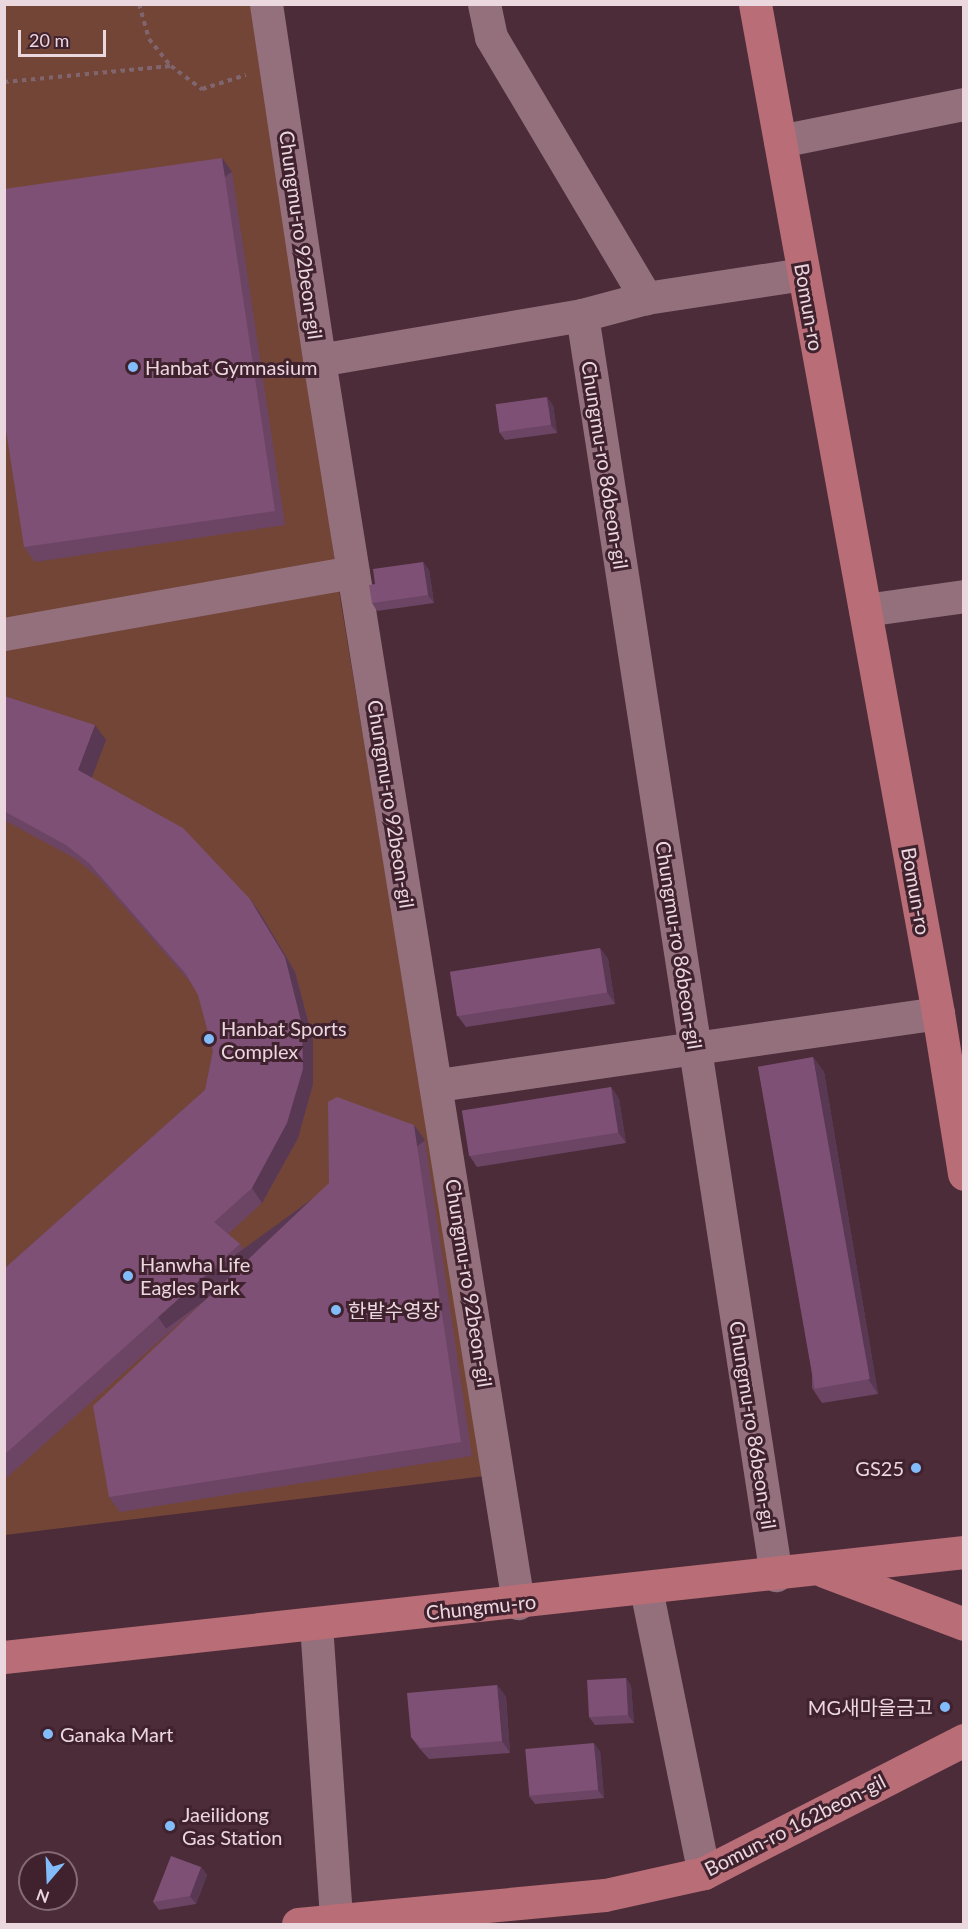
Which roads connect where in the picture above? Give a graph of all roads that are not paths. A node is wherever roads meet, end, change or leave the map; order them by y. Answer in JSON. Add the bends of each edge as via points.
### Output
{"nodes":[{"id":1,"x":266,"y":4,"type":"edge"},
{"id":2,"x":484,"y":4,"type":"edge"},
{"id":3,"x":755,"y":4,"type":"edge"},
{"id":4,"x":963,"y":104,"type":"edge"},
{"id":5,"x":780,"y":141,"type":"junction"},
{"id":6,"x":802,"y":274,"type":"junction"},
{"id":7,"x":646,"y":298,"type":"junction"},
{"id":8,"x":582,"y":315,"type":"junction"},
{"id":9,"x":319,"y":360,"type":"junction"},
{"id":10,"x":353,"y":572,"type":"junction"},
{"id":11,"x":963,"y":596,"type":"edge"},
{"id":12,"x":865,"y":610,"type":"junction"},
{"id":13,"x":4,"y":634,"type":"edge"},
{"id":14,"x":938,"y":1013,"type":"junction"},
{"id":15,"x":695,"y":1049,"type":"junction"},
{"id":16,"x":438,"y":1085,"type":"junction"},
{"id":17,"x":963,"y":1174,"type":"edge"},
{"id":18,"x":963,"y":1552,"type":"edge"},
{"id":19,"x":823,"y":1570,"type":"junction"},
{"id":20,"x":776,"y":1575,"type":"junction"},
{"id":21,"x":646,"y":1589,"type":"junction"},
{"id":22,"x":518,"y":1603,"type":"junction"},
{"id":23,"x":316,"y":1624,"type":"junction"},
{"id":24,"x":963,"y":1624,"type":"edge"},
{"id":25,"x":4,"y":1657,"type":"edge"},
{"id":26,"x":963,"y":1740,"type":"edge"},
{"id":27,"x":704,"y":1873,"type":"junction"},
{"id":28,"x":336,"y":1921,"type":"junction"},
{"id":29,"x":298,"y":1924,"type":"edge"}],
"edges":[{"from":1,"to":9,"type":"street","name":"Chungmu-ro 92beon-gil"},
{"from":2,"to":7,"type":"street","via":[[491,37]]},
{"from":3,"to":5,"type":"main road","name":"Bomun-ro"},
{"from":4,"to":5,"type":"street"},
{"from":5,"to":6,"type":"main road","name":"Bomun-ro"},
{"from":6,"to":7,"type":"street"},
{"from":6,"to":12,"type":"main road","name":"Bomun-ro"},
{"from":7,"to":8,"type":"street"},
{"from":8,"to":9,"type":"street"},
{"from":8,"to":15,"type":"street","name":"Chungmu-ro 86beon-gil"},
{"from":9,"to":10,"type":"street","name":"Chungmu-ro 92beon-gil"},
{"from":10,"to":13,"type":"street"},
{"from":10,"to":16,"type":"street","name":"Chungmu-ro 92beon-gil"},
{"from":11,"to":12,"type":"street"},
{"from":12,"to":14,"type":"main road","name":"Bomun-ro"},
{"from":14,"to":15,"type":"street"},
{"from":14,"to":17,"type":"main road","name":"Bomun-ro"},
{"from":15,"to":16,"type":"street"},
{"from":15,"to":20,"type":"street","name":"Chungmu-ro 86beon-gil"},
{"from":16,"to":22,"type":"street","name":"Chungmu-ro 92beon-gil"},
{"from":18,"to":19,"type":"main road","name":"Chungmu-ro"},
{"from":19,"to":20,"type":"main road","name":"Chungmu-ro"},
{"from":19,"to":24,"type":"main road"},
{"from":20,"to":21,"type":"main road","name":"Chungmu-ro"},
{"from":21,"to":22,"type":"main road","name":"Chungmu-ro"},
{"from":21,"to":27,"type":"street"},
{"from":22,"to":23,"type":"main road","name":"Chungmu-ro"},
{"from":23,"to":25,"type":"main road","name":"Chungmu-ro"},
{"from":23,"to":28,"type":"street"},
{"from":26,"to":27,"type":"main road","name":"Bomun-ro 162beon-gil"},
{"from":27,"to":28,"type":"main road","name":"Bomun-ro 162beon-gil","via":[[605,1895]]},
{"from":28,"to":29,"type":"main road","name":"Bomun-ro 162beon-gil"}]}
